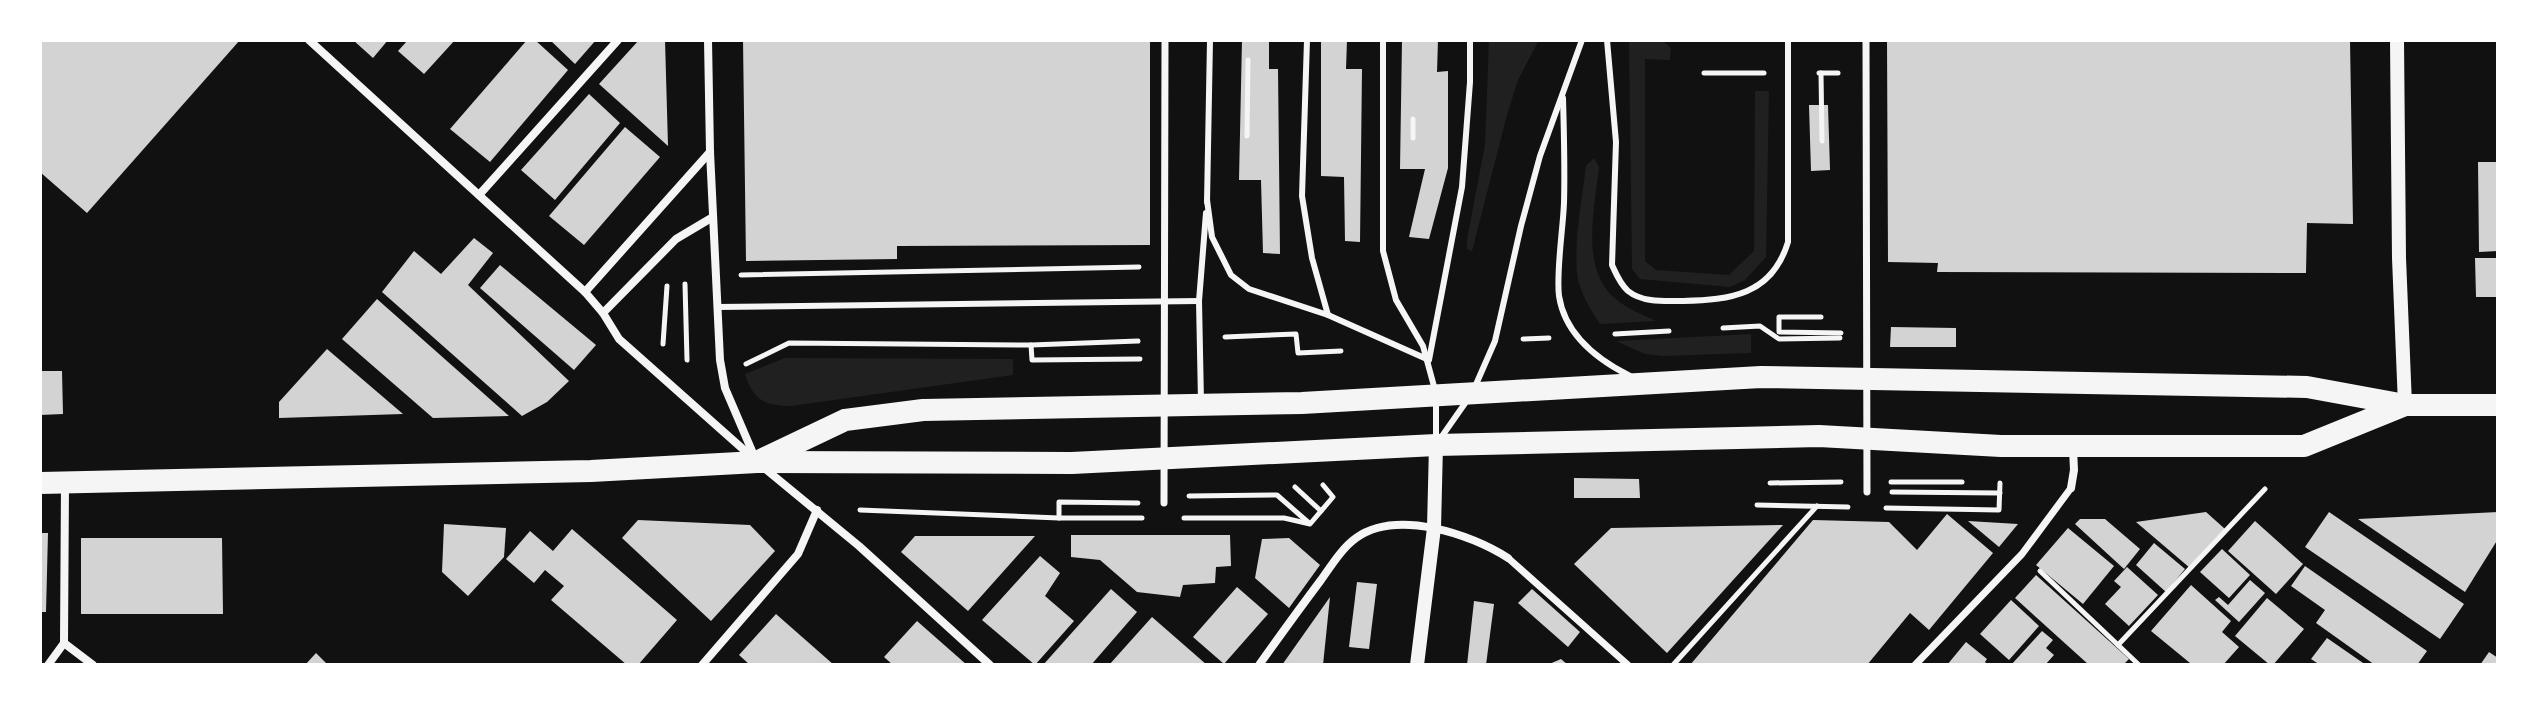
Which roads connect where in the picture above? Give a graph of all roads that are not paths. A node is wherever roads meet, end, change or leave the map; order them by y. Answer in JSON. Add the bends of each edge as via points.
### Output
{"nodes":[{"id":1,"x":309,"y":40,"type":"edge"},
{"id":2,"x":618,"y":40,"type":"edge"},
{"id":3,"x":708,"y":40,"type":"edge"},
{"id":4,"x":1165,"y":40,"type":"edge"},
{"id":5,"x":1210,"y":40,"type":"edge"},
{"id":6,"x":1307,"y":40,"type":"edge"},
{"id":7,"x":1383,"y":40,"type":"edge"},
{"id":8,"x":1470,"y":40,"type":"edge"},
{"id":9,"x":1582,"y":40,"type":"edge"},
{"id":10,"x":1607,"y":40,"type":"edge"},
{"id":11,"x":1788,"y":40,"type":"edge"},
{"id":12,"x":1866,"y":40,"type":"edge"},
{"id":13,"x":2397,"y":40,"type":"edge"},
{"id":14,"x":1563,"y":95,"type":"junction"},
{"id":15,"x":710,"y":152,"type":"junction"},
{"id":16,"x":479,"y":195,"type":"junction"},
{"id":17,"x":1207,"y":200,"type":"junction"},
{"id":18,"x":713,"y":217,"type":"junction"},
{"id":19,"x":585,"y":292,"type":"junction"},
{"id":20,"x":1199,"y":301,"type":"junction"},
{"id":21,"x":717,"y":307,"type":"junction"},
{"id":22,"x":603,"y":313,"type":"junction"},
{"id":23,"x":1328,"y":315,"type":"junction"},
{"id":24,"x":1429,"y":360,"type":"junction"},
{"id":25,"x":1645,"y":383,"type":"junction"},
{"id":26,"x":1472,"y":393,"type":"junction"},
{"id":27,"x":1436,"y":395,"type":"junction"},
{"id":28,"x":1201,"y":405,"type":"junction"},
{"id":29,"x":2405,"y":405,"type":"junction"},
{"id":30,"x":2498,"y":405,"type":"edge"},
{"id":31,"x":1436,"y":445,"type":"junction"},
{"id":32,"x":2073,"y":445,"type":"junction"},
{"id":33,"x":757,"y":462,"type":"junction"},
{"id":34,"x":40,"y":483,"type":"edge"},
{"id":35,"x":65,"y":483,"type":"junction"},
{"id":36,"x":2071,"y":488,"type":"joint"},
{"id":37,"x":1867,"y":492,"type":"dead end"},
{"id":38,"x":1164,"y":503,"type":"dead end"},
{"id":39,"x":817,"y":510,"type":"junction"},
{"id":40,"x":1434,"y":528,"type":"junction"},
{"id":41,"x":1508,"y":558,"type":"joint"},
{"id":42,"x":64,"y":643,"type":"junction"},
{"id":43,"x":48,"y":665,"type":"edge"},
{"id":44,"x":93,"y":665,"type":"edge"},
{"id":45,"x":702,"y":665,"type":"edge"},
{"id":46,"x":990,"y":665,"type":"edge"},
{"id":47,"x":1259,"y":665,"type":"edge"},
{"id":48,"x":1417,"y":665,"type":"edge"},
{"id":49,"x":1628,"y":665,"type":"edge"},
{"id":50,"x":1915,"y":665,"type":"edge"}],
"edges":[{"from":1,"to":16,"type":"street"},
{"from":2,"to":16,"type":"street"},
{"from":3,"to":15,"type":"street"},
{"from":4,"to":38,"type":"street"},
{"from":5,"to":17,"type":"lane"},
{"from":6,"to":23,"type":"lane","via":[[1302,196]]},
{"from":7,"to":24,"type":"lane","via":[[1383,251],[1396,300]]},
{"from":8,"to":24,"type":"lane","via":[[1462,187]]},
{"from":9,"to":14,"type":"lane"},
{"from":10,"to":11,"type":"lane","via":[[1616,142],[1612,265],[1629,292],[1664,301],[1738,296],[1773,272],[1784,256]]},
{"from":12,"to":37,"type":"street"},
{"from":13,"to":29,"type":"street"},
{"from":14,"to":25,"type":"lane","via":[[1559,296],[1585,346],[1603,363]]},
{"from":14,"to":26,"type":"lane","via":[[1540,156],[1495,341]]},
{"from":15,"to":18,"type":"street"},
{"from":15,"to":19,"type":"street"},
{"from":16,"to":19,"type":"street"},
{"from":17,"to":20,"type":"lane"},
{"from":17,"to":23,"type":"lane","via":[[1212,237],[1231,275],[1249,289]]},
{"from":18,"to":21,"type":"street"},
{"from":18,"to":22,"type":"street","via":[[676,239]]},
{"from":19,"to":22,"type":"street"},
{"from":20,"to":21,"type":"lane"},
{"from":20,"to":28,"type":"lane"},
{"from":21,"to":33,"type":"street","via":[[725,388]]},
{"from":22,"to":33,"type":"street","via":[[619,339]]},
{"from":23,"to":24,"type":"lane"},
{"from":24,"to":27,"type":"lane"},
{"from":25,"to":26,"type":"highway"},
{"from":25,"to":29,"type":"highway","via":[[1761,377],[2307,387]]},
{"from":26,"to":27,"type":"highway"},
{"from":26,"to":31,"type":"lane"},
{"from":27,"to":28,"type":"highway"},
{"from":27,"to":31,"type":"lane"},
{"from":28,"to":33,"type":"highway","via":[[923,410],[845,420]]},
{"from":29,"to":30,"type":"highway"},
{"from":29,"to":32,"type":"highway","via":[[2304,446]]},
{"from":31,"to":32,"type":"highway","via":[[1819,436]]},
{"from":31,"to":33,"type":"highway","via":[[1072,463]]},
{"from":31,"to":40,"type":"street"},
{"from":32,"to":36,"type":"street"},
{"from":33,"to":35,"type":"highway"},
{"from":33,"to":39,"type":"street"},
{"from":34,"to":35,"type":"highway"},
{"from":35,"to":42,"type":"street"},
{"from":36,"to":50,"type":"street","via":[[2022,554]]},
{"from":39,"to":45,"type":"street","via":[[798,554]]},
{"from":39,"to":46,"type":"street"},
{"from":40,"to":41,"type":"street","via":[[1474,538]]},
{"from":40,"to":47,"type":"street","via":[[1379,528],[1356,538]]},
{"from":40,"to":48,"type":"street"},
{"from":41,"to":49,"type":"street"},
{"from":42,"to":43,"type":"street"},
{"from":42,"to":44,"type":"street"}]}
